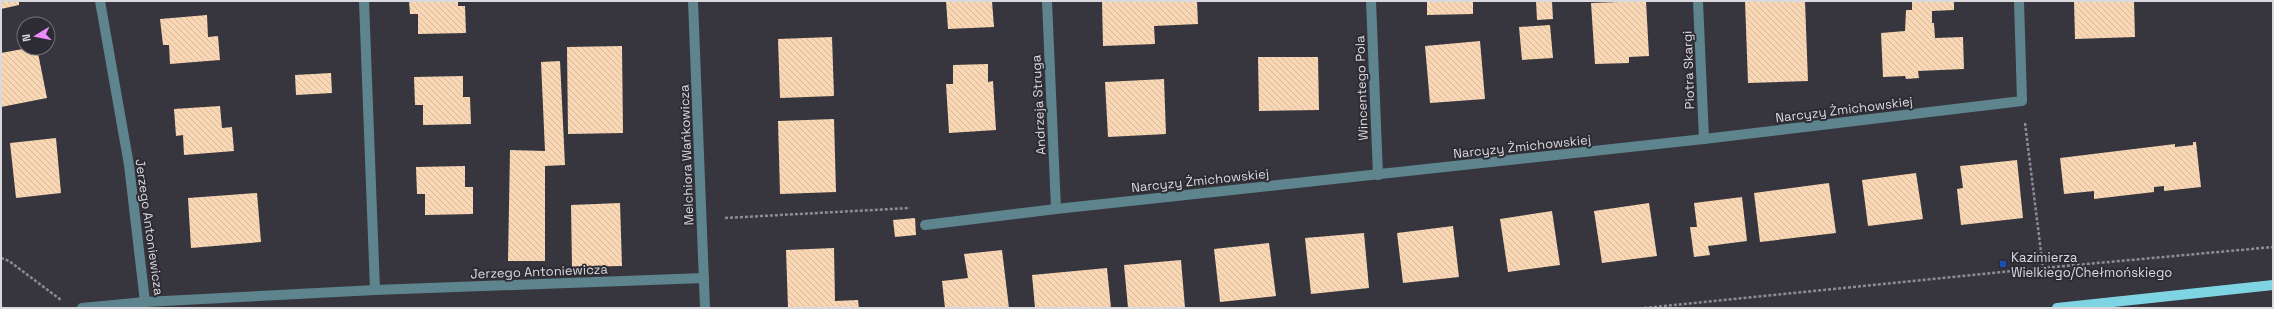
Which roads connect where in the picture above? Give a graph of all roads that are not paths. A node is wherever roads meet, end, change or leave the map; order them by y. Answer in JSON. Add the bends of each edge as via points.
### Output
{"nodes":[{"id":1,"x":100,"y":1,"type":"edge"},
{"id":2,"x":364,"y":1,"type":"edge"},
{"id":3,"x":693,"y":1,"type":"edge"},
{"id":4,"x":1046,"y":1,"type":"edge"},
{"id":5,"x":1371,"y":1,"type":"edge"},
{"id":6,"x":1698,"y":1,"type":"edge"},
{"id":7,"x":2019,"y":1,"type":"edge"},
{"id":8,"x":1704,"y":139,"type":"junction"},
{"id":9,"x":1378,"y":175,"type":"junction"},
{"id":10,"x":1056,"y":208,"type":"junction"},
{"id":11,"x":925,"y":226,"type":"dead end"},
{"id":12,"x":704,"y":278,"type":"junction"},
{"id":13,"x":2273,"y":284,"type":"edge"},
{"id":14,"x":375,"y":290,"type":"junction"},
{"id":15,"x":145,"y":302,"type":"junction"},
{"id":16,"x":82,"y":308,"type":"edge"},
{"id":17,"x":705,"y":308,"type":"edge"},
{"id":18,"x":2057,"y":308,"type":"edge"}],
"edges":[{"from":1,"to":15,"type":"street","name":"Jerzego Antoniewicza","via":[[129,165]]},
{"from":2,"to":14,"type":"street"},
{"from":3,"to":12,"type":"street","name":"Melchiora Wańkowicza"},
{"from":4,"to":10,"type":"street","name":"Andrzeja Struga"},
{"from":5,"to":9,"type":"street","name":"Wincentego Pola"},
{"from":6,"to":8,"type":"street","name":"Piotra Skargi"},
{"from":7,"to":8,"type":"street","name":"Narcyzy Żmichowskiej","via":[[2022,100]]},
{"from":8,"to":9,"type":"street","name":"Narcyzy Żmichowskiej"},
{"from":9,"to":10,"type":"street","name":"Narcyzy Żmichowskiej"},
{"from":10,"to":11,"type":"street","name":"Narcyzy Żmichowskiej"},
{"from":12,"to":14,"type":"street","name":"Jerzego Antoniewicza"},
{"from":12,"to":17,"type":"street","name":"Melchiora Wańkowicza"},
{"from":13,"to":18,"type":"main road"},
{"from":14,"to":15,"type":"street","name":"Jerzego Antoniewicza"},
{"from":15,"to":16,"type":"street"}]}
